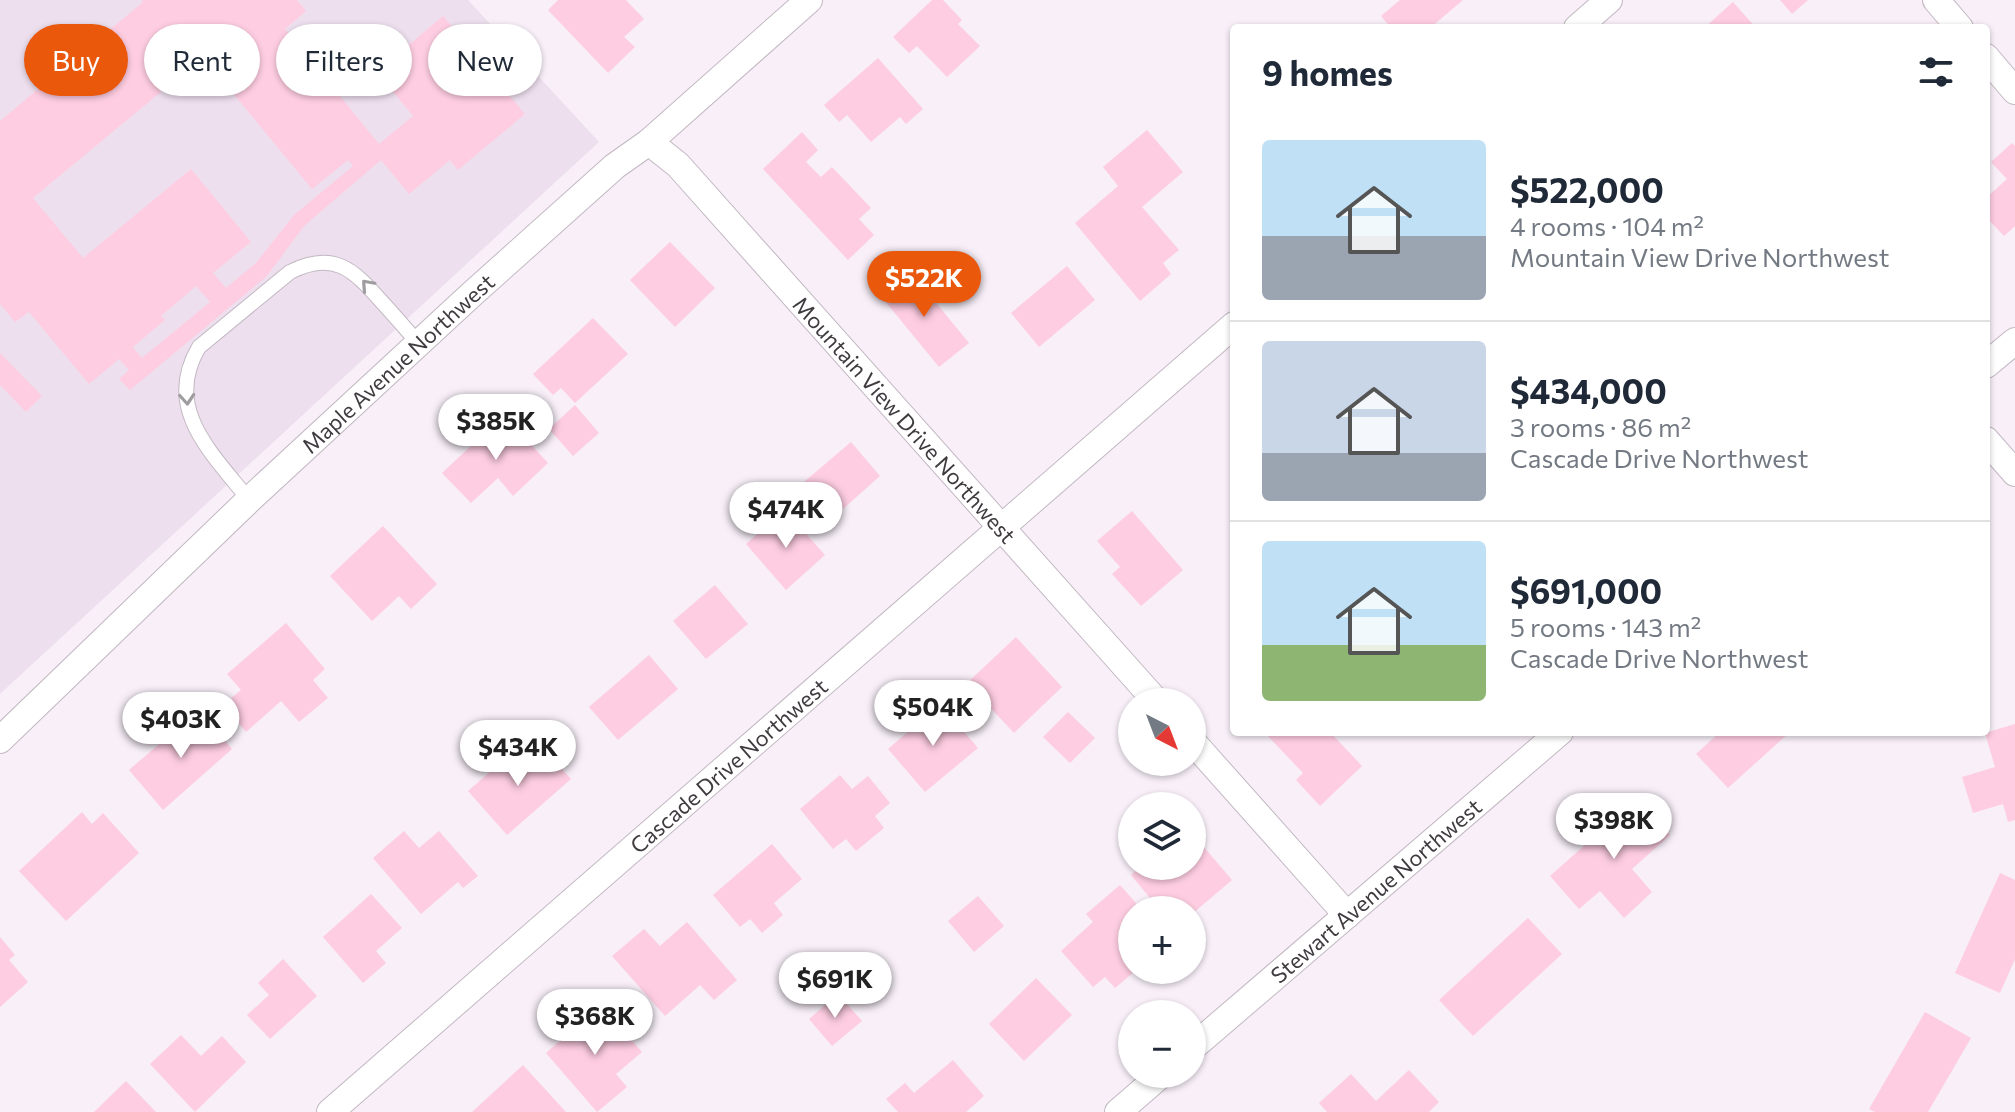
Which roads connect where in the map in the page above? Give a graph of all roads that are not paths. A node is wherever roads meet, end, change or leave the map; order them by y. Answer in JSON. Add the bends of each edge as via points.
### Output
{"nodes":[{"id":1,"x":809,"y":0,"type":"edge"},
{"id":2,"x":1609,"y":0,"type":"edge"},
{"id":3,"x":1936,"y":0,"type":"edge"},
{"id":4,"x":1582,"y":24,"type":"edge"},
{"id":5,"x":1957,"y":24,"type":"edge"},
{"id":6,"x":1990,"y":62,"type":"edge"},
{"id":7,"x":2015,"y":91,"type":"edge"},
{"id":8,"x":649,"y":142,"type":"junction"},
{"id":9,"x":1230,"y":328,"type":"edge"},
{"id":10,"x":2015,"y":341,"type":"edge"},
{"id":11,"x":419,"y":344,"type":"junction"},
{"id":12,"x":1990,"y":362,"type":"edge"},
{"id":13,"x":1990,"y":445,"type":"edge"},
{"id":14,"x":2015,"y":473,"type":"edge"},
{"id":15,"x":249,"y":500,"type":"junction"},
{"id":16,"x":1001,"y":527,"type":"junction"},
{"id":17,"x":1145,"y":688,"type":"edge"},
{"id":18,"x":1555,"y":736,"type":"edge"},
{"id":19,"x":0,"y":740,"type":"edge"},
{"id":20,"x":1206,"y":757,"type":"edge"},
{"id":21,"x":1347,"y":915,"type":"junction"},
{"id":22,"x":1206,"y":1036,"type":"edge"},
{"id":23,"x":1146,"y":1088,"type":"edge"},
{"id":24,"x":330,"y":1112,"type":"edge"},
{"id":25,"x":1118,"y":1112,"type":"edge"}],
"edges":[{"from":1,"to":8,"type":"street","name":"Maple Avenue Northwest"},
{"from":2,"to":4,"type":"street"},
{"from":3,"to":5,"type":"street"},
{"from":6,"to":7,"type":"street"},
{"from":8,"to":11,"type":"street","name":"Maple Avenue Northwest","via":[[615,166]]},
{"from":8,"to":16,"type":"street","name":"Mountain View Drive Northwest","via":[[678,165]]},
{"from":9,"to":16,"type":"street","name":"Cascade Drive Northwest"},
{"from":10,"to":12,"type":"street"},
{"from":11,"to":15,"type":"street","name":"Maple Avenue Northwest"},
{"from":11,"to":15,"type":"lane","one_way":true,"via":[[356,272],[324,263],[290,272],[199,347],[186,382],[189,417]]},
{"from":13,"to":14,"type":"street"},
{"from":15,"to":19,"type":"street","name":"Maple Avenue Northwest"},
{"from":16,"to":17,"type":"street","name":"Mountain View Drive Northwest"},
{"from":16,"to":24,"type":"street","name":"Cascade Drive Northwest"},
{"from":18,"to":21,"type":"street","name":"Stewart Avenue Northwest"},
{"from":20,"to":21,"type":"street"},
{"from":21,"to":22,"type":"street","name":"Stewart Avenue Northwest"},
{"from":23,"to":25,"type":"street"}]}
